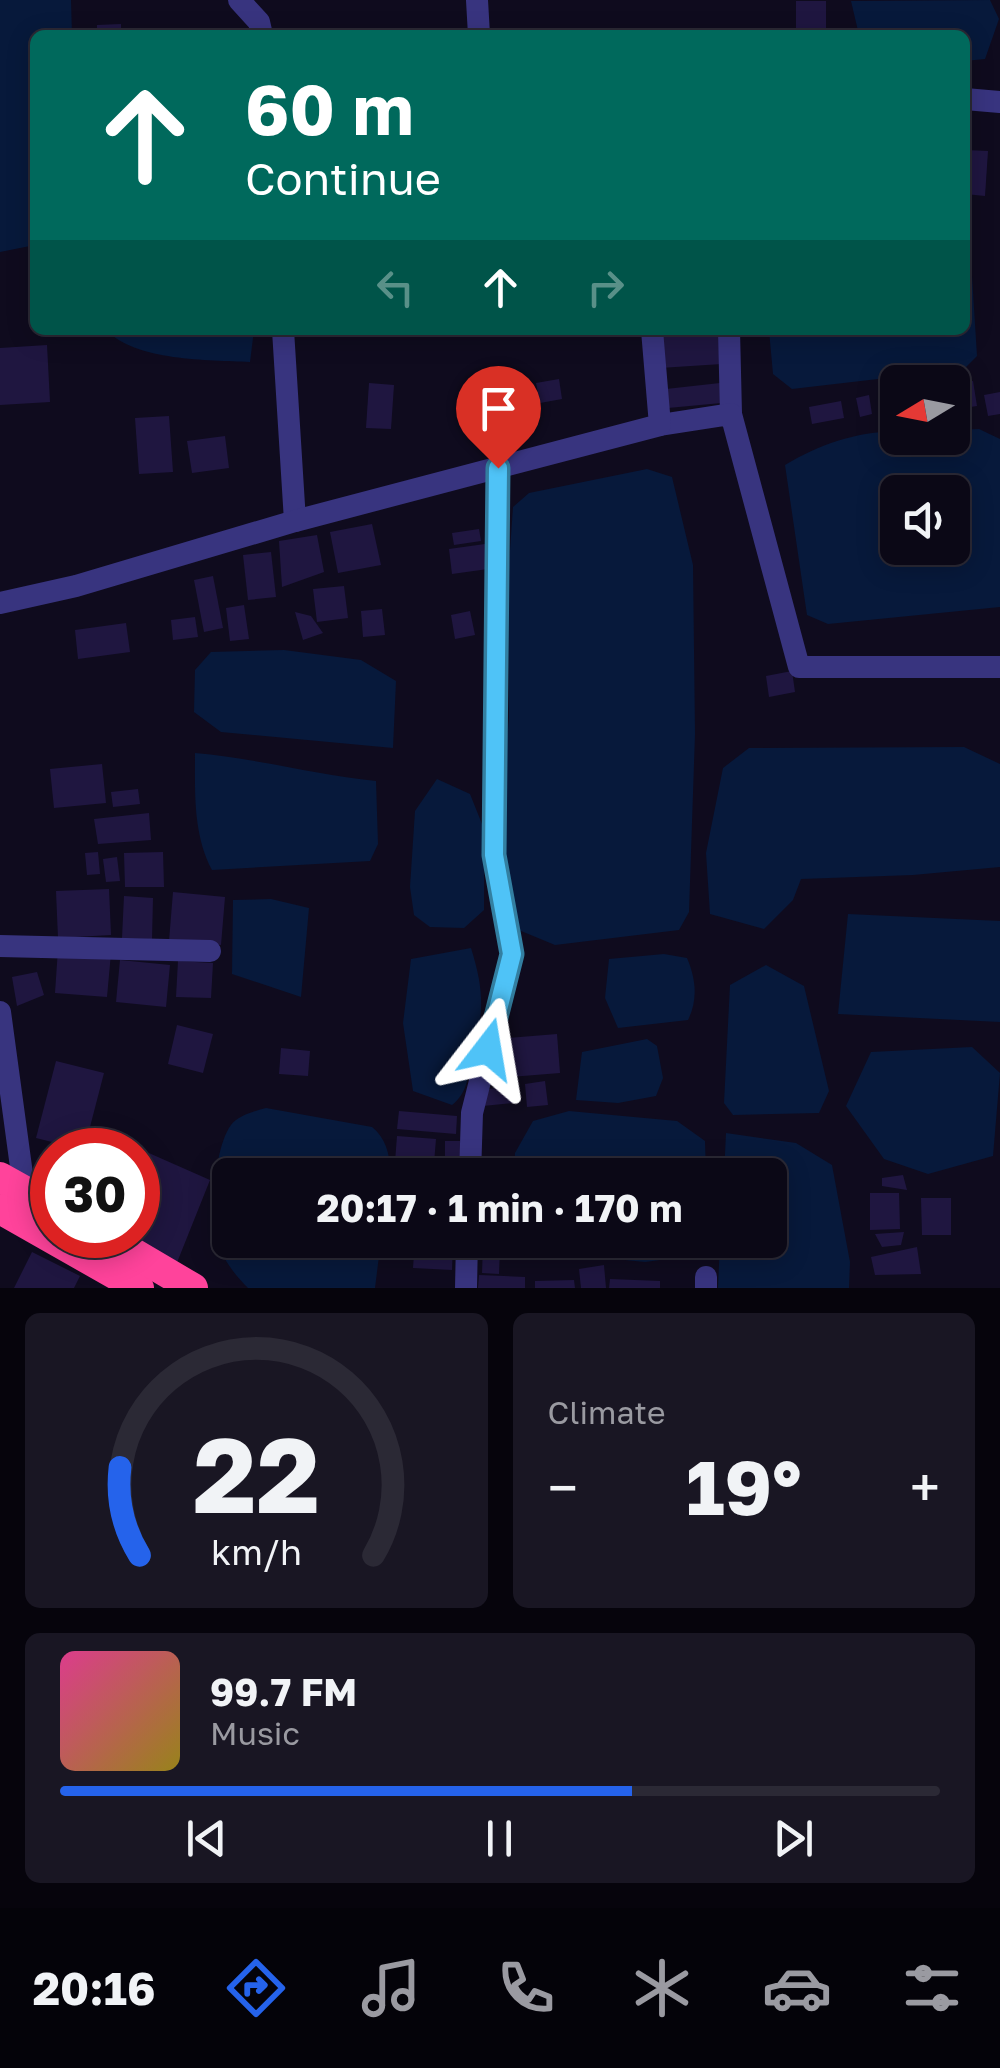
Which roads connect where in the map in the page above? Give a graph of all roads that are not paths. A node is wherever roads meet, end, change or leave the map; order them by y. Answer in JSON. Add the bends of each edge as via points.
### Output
{"nodes":[{"id":1,"x":239,"y":0,"type":"edge"},
{"id":2,"x":477,"y":0,"type":"edge"},
{"id":3,"x":261,"y":30,"type":"edge"},
{"id":4,"x":479,"y":30,"type":"edge"},
{"id":5,"x":970,"y":99,"type":"edge"},
{"id":6,"x":1000,"y":102,"type":"edge"},
{"id":7,"x":282,"y":335,"type":"edge"},
{"id":8,"x":652,"y":335,"type":"edge"},
{"id":9,"x":730,"y":335,"type":"edge"},
{"id":10,"x":731,"y":414,"type":"junction"},
{"id":11,"x":660,"y":425,"type":"junction"},
{"id":12,"x":498,"y":468,"type":"junction"},
{"id":13,"x":295,"y":520,"type":"junction"},
{"id":14,"x":0,"y":604,"type":"edge"},
{"id":15,"x":1000,"y":667,"type":"edge"},
{"id":16,"x":0,"y":946,"type":"edge"},
{"id":17,"x":210,"y":951,"type":"dead end"},
{"id":18,"x":0,"y":1012,"type":"edge"},
{"id":19,"x":471,"y":1158,"type":"edge"},
{"id":20,"x":12,"y":1183,"type":"edge"},
{"id":21,"x":0,"y":1209,"type":"edge"},
{"id":22,"x":141,"y":1258,"type":"edge"},
{"id":23,"x":467,"y":1258,"type":"edge"},
{"id":24,"x":139,"y":1288,"type":"edge"},
{"id":25,"x":193,"y":1288,"type":"edge"},
{"id":26,"x":466,"y":1288,"type":"edge"}],
"edges":[{"from":1,"to":3,"type":"street"},
{"from":2,"to":4,"type":"street"},
{"from":5,"to":6,"type":"street"},
{"from":7,"to":13,"type":"street"},
{"from":8,"to":11,"type":"street"},
{"from":9,"to":10,"type":"street"},
{"from":10,"to":11,"type":"street"},
{"from":10,"to":15,"type":"street","via":[[799,667]]},
{"from":11,"to":12,"type":"street"},
{"from":12,"to":13,"type":"street"},
{"from":12,"to":19,"type":"street","via":[[494,855],[512,954],[472,1112]]},
{"from":13,"to":14,"type":"street"},
{"from":16,"to":17,"type":"street"},
{"from":18,"to":20,"type":"street"},
{"from":21,"to":24,"type":"highway"},
{"from":22,"to":25,"type":"highway"},
{"from":23,"to":26,"type":"street"}]}
